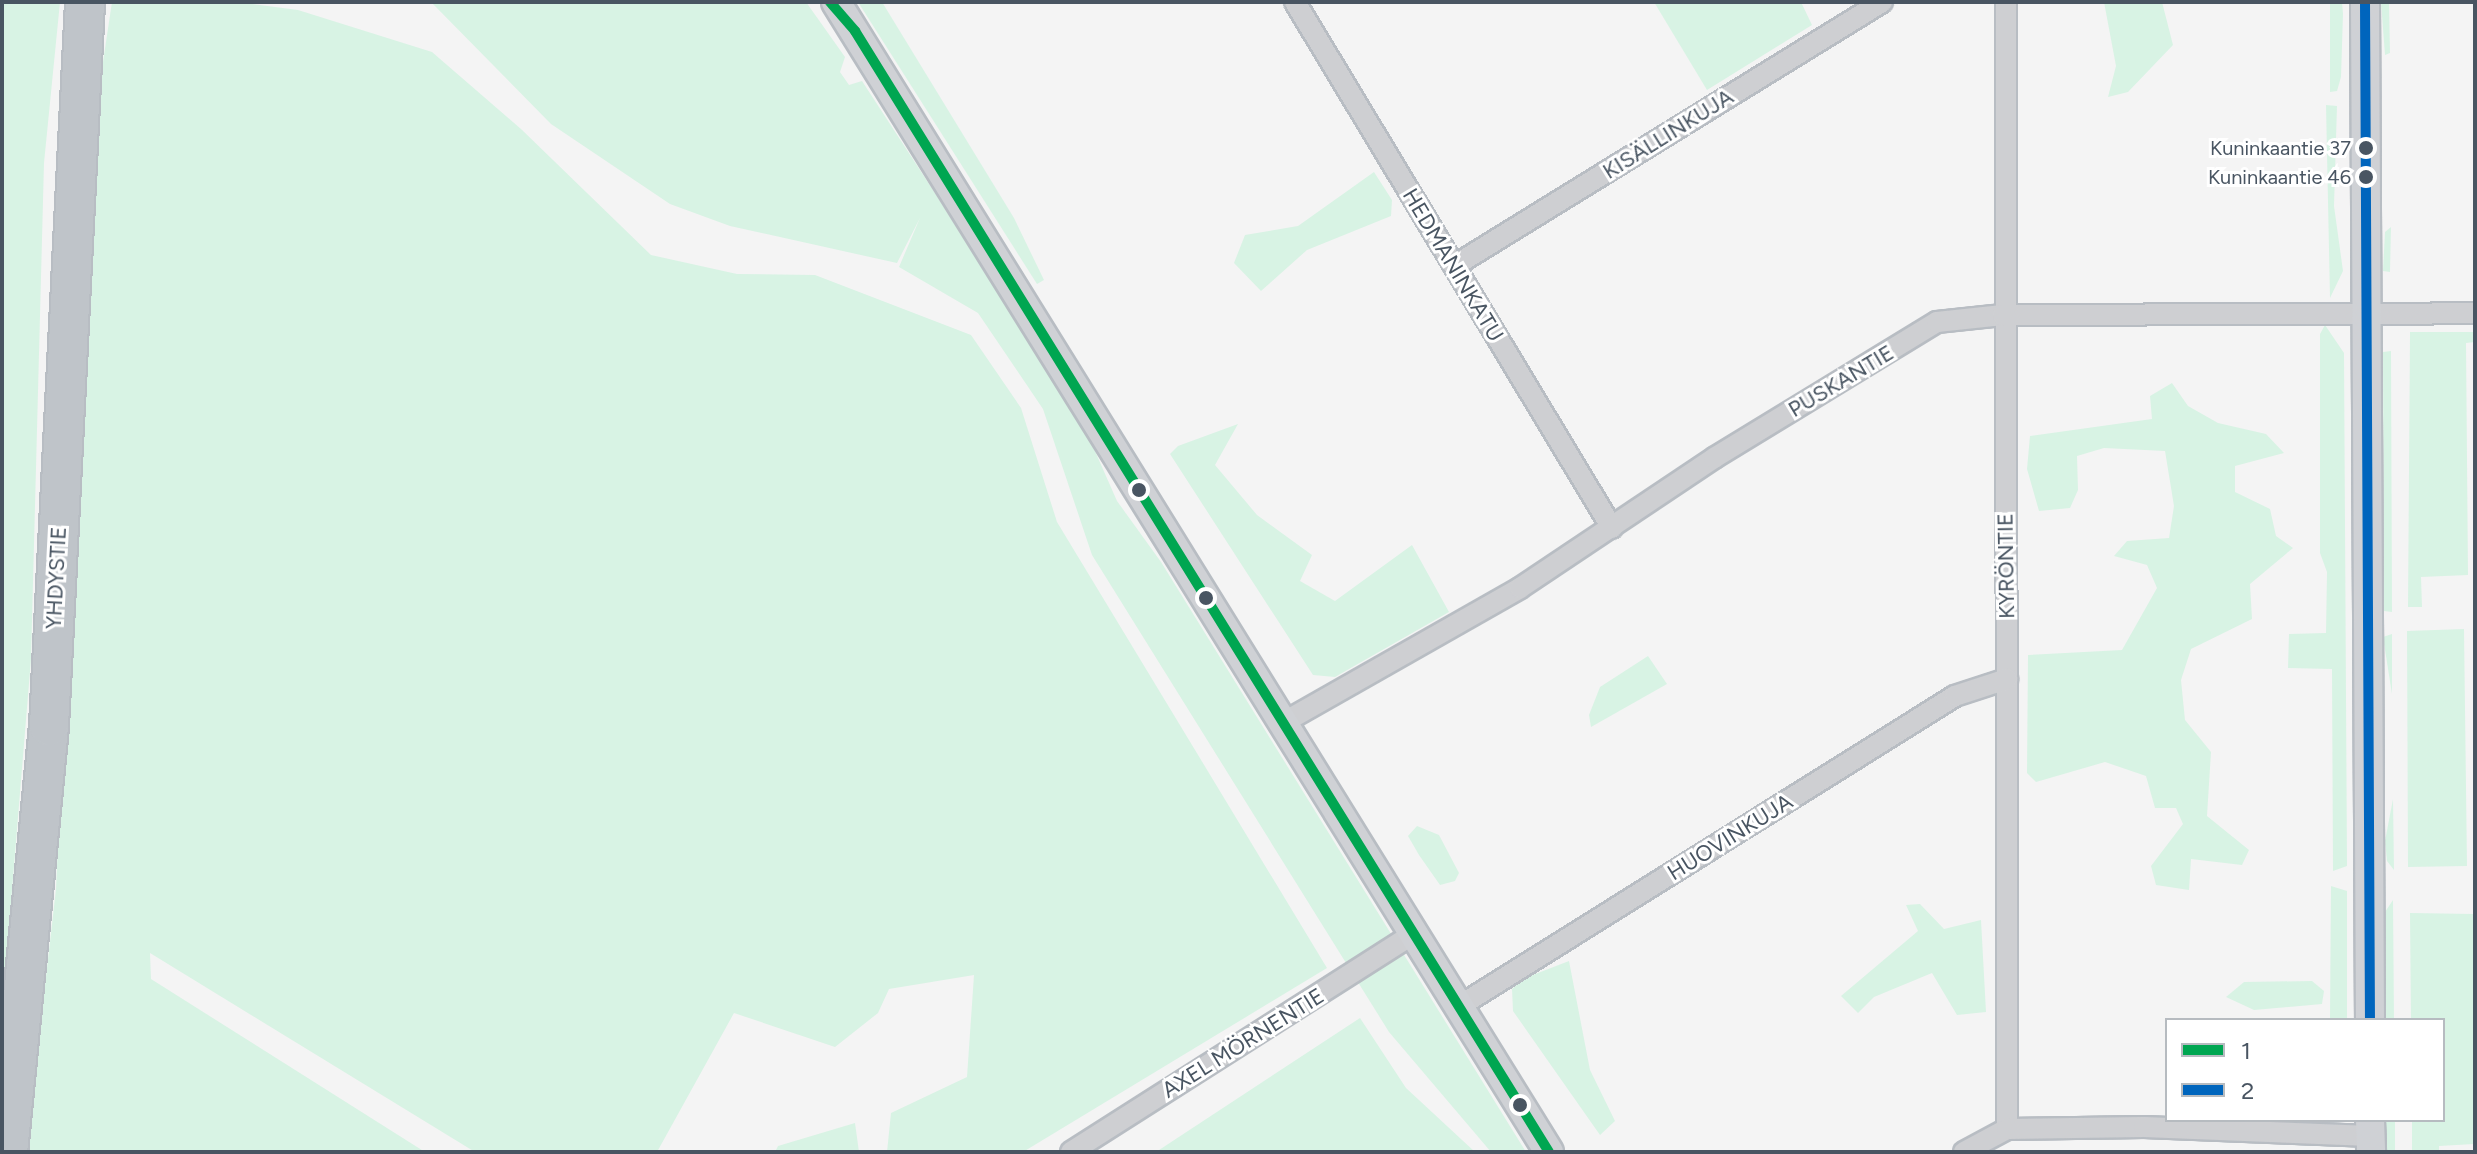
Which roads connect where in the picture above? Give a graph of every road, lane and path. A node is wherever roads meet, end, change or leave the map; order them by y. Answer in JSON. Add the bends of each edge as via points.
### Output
{"nodes":[{"id":1,"x":85,"y":2,"type":"edge"},
{"id":2,"x":830,"y":2,"type":"edge"},
{"id":3,"x":836,"y":2,"type":"edge"},
{"id":4,"x":1295,"y":2,"type":"edge"},
{"id":5,"x":1882,"y":2,"type":"edge"},
{"id":6,"x":2006,"y":2,"type":"edge"},
{"id":7,"x":2365,"y":2,"type":"edge"},
{"id":8,"x":855,"y":31,"type":"junction"},
{"id":9,"x":1454,"y":266,"type":"junction"},
{"id":10,"x":2366,"y":312,"type":"junction"},
{"id":11,"x":2475,"y":313,"type":"edge"},
{"id":12,"x":2003,"y":315,"type":"junction"},
{"id":13,"x":1612,"y":528,"type":"junction"},
{"id":14,"x":2007,"y":679,"type":"junction"},
{"id":15,"x":1286,"y":721,"type":"junction"},
{"id":16,"x":1415,"y":933,"type":"junction"},
{"id":17,"x":1458,"y":1007,"type":"junction"},
{"id":18,"x":2370,"y":1018,"type":"edge"},
{"id":19,"x":2007,"y":1129,"type":"junction"},
{"id":20,"x":2370,"y":1136,"type":"edge"},
{"id":21,"x":8,"y":1152,"type":"edge"},
{"id":22,"x":1071,"y":1152,"type":"edge"},
{"id":23,"x":1549,"y":1152,"type":"edge"},
{"id":24,"x":1964,"y":1152,"type":"edge"}],
"edges":[{"from":1,"to":21,"type":"highway","name":"YHDYSTIE","via":[[49,726]]},
{"from":2,"to":8,"type":"main road"},
{"from":3,"to":8,"type":"main road"},
{"from":4,"to":9,"type":"street","name":"HEDMANINKATU"},
{"from":5,"to":9,"type":"street","name":"KISÄLLINKUJA"},
{"from":6,"to":12,"type":"street","name":"KYRÖNTIE"},
{"from":7,"to":10,"type":"main road"},
{"from":8,"to":15,"type":"main road"},
{"from":9,"to":13,"type":"street","name":"HEDMANINKATU"},
{"from":10,"to":11,"type":"street","name":"PUSKANTIE"},
{"from":10,"to":12,"type":"street","name":"PUSKANTIE"},
{"from":10,"to":18,"type":"main road"},
{"from":12,"to":13,"type":"street","name":"PUSKANTIE","via":[[1937,322],[1714,458]]},
{"from":12,"to":14,"type":"street","name":"KYRÖNTIE"},
{"from":13,"to":15,"type":"street","name":"PUSKANTIE","via":[[1520,588]]},
{"from":14,"to":17,"type":"street","name":"HUOVINKUJA","via":[[1955,696]]},
{"from":14,"to":19,"type":"street","name":"KYRÖNTIE"},
{"from":15,"to":16,"type":"main road"},
{"from":16,"to":17,"type":"main road"},
{"from":16,"to":22,"type":"street","name":"AXEL MÖRNENTIE"},
{"from":17,"to":23,"type":"main road"},
{"from":19,"to":20,"type":"street","via":[[2144,1127]]},
{"from":19,"to":24,"type":"street"}]}
